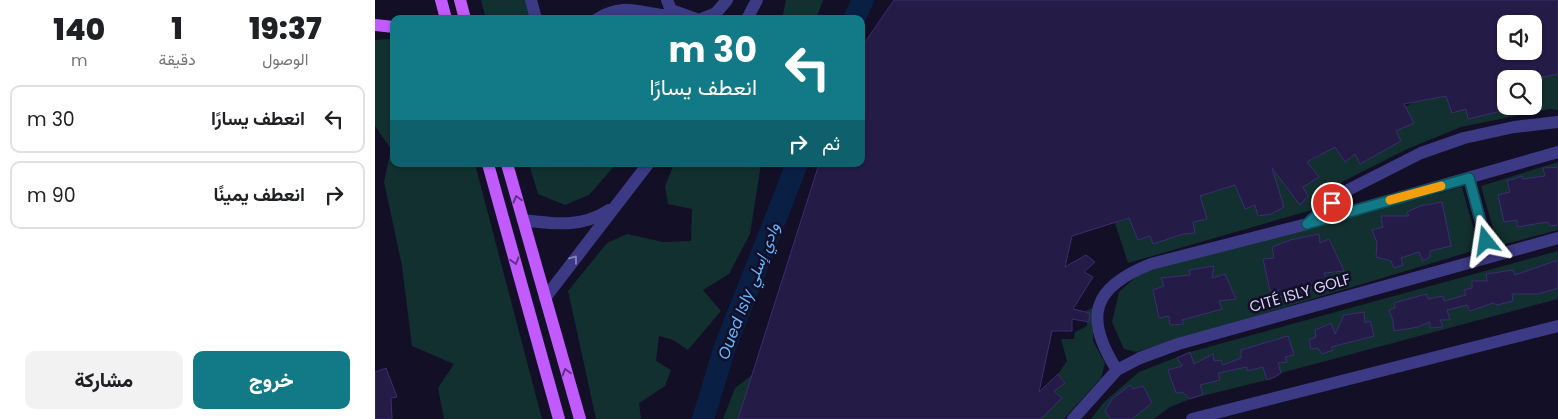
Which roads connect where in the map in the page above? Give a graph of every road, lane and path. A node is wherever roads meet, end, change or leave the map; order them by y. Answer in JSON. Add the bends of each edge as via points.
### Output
{"nodes":[{"id":1,"x":441,"y":0,"type":"edge"},
{"id":2,"x":460,"y":0,"type":"edge"},
{"id":3,"x":531,"y":0,"type":"edge"},
{"id":4,"x":727,"y":0,"type":"edge"},
{"id":5,"x":757,"y":0,"type":"edge"},
{"id":6,"x":617,"y":5,"type":"edge"},
{"id":7,"x":669,"y":5,"type":"edge"},
{"id":8,"x":445,"y":15,"type":"edge"},
{"id":9,"x":464,"y":15,"type":"edge"},
{"id":10,"x":535,"y":15,"type":"edge"},
{"id":11,"x":603,"y":15,"type":"edge"},
{"id":12,"x":688,"y":15,"type":"edge"},
{"id":13,"x":711,"y":15,"type":"edge"},
{"id":14,"x":749,"y":15,"type":"edge"},
{"id":15,"x":375,"y":25,"type":"edge"},
{"id":16,"x":390,"y":27,"type":"edge"},
{"id":17,"x":1558,"y":122,"type":"edge"},
{"id":18,"x":1558,"y":152,"type":"edge"},
{"id":19,"x":489,"y":167,"type":"edge"},
{"id":20,"x":508,"y":167,"type":"edge"},
{"id":21,"x":646,"y":167,"type":"edge"},
{"id":22,"x":1469,"y":178,"type":"junction"},
{"id":23,"x":615,"y":206,"type":"junction"},
{"id":24,"x":523,"y":220,"type":"junction"},
{"id":25,"x":1307,"y":224,"type":"junction"},
{"id":26,"x":1558,"y":238,"type":"edge"},
{"id":27,"x":1490,"y":257,"type":"junction"},
{"id":28,"x":545,"y":298,"type":"junction"},
{"id":29,"x":1558,"y":326,"type":"edge"},
{"id":30,"x":1117,"y":370,"type":"junction"},
{"id":31,"x":559,"y":419,"type":"edge"},
{"id":32,"x":580,"y":419,"type":"edge"},
{"id":33,"x":1073,"y":419,"type":"edge"},
{"id":34,"x":1193,"y":419,"type":"edge"}],
"edges":[{"from":1,"to":8,"type":"main road"},
{"from":2,"to":9,"type":"main road"},
{"from":3,"to":10,"type":"street"},
{"from":4,"to":13,"type":"street"},
{"from":5,"to":14,"type":"street"},
{"from":6,"to":7,"type":"street","via":[[661,15],[667,15]]},
{"from":6,"to":11,"type":"street"},
{"from":7,"to":12,"type":"street"},
{"from":15,"to":16,"type":"main road"},
{"from":17,"to":25,"type":"street","via":[[1464,138],[1421,153],[1344,192]]},
{"from":18,"to":22,"type":"street"},
{"from":19,"to":31,"type":"main road","one_way":true},
{"from":24,"to":20,"type":"main road","one_way":true},
{"from":21,"to":23,"type":"street"},
{"from":22,"to":25,"type":"street"},
{"from":22,"to":27,"type":"street"},
{"from":23,"to":24,"type":"street","via":[[583,222],[553,224]]},
{"from":28,"to":23,"type":"street","one_way":true},
{"from":24,"to":28,"type":"main road"},
{"from":25,"to":30,"type":"street","via":[[1128,272],[1103,297],[1096,326],[1105,352]]},
{"from":26,"to":27,"type":"street","name":"CITÉ ISLY GOLF"},
{"from":27,"to":30,"type":"street","name":"CITÉ ISLY GOLF","via":[[1178,344]]},
{"from":32,"to":28,"type":"main road","one_way":true},
{"from":29,"to":34,"type":"street"},
{"from":30,"to":33,"type":"street","name":"CITÉ ISLY GOLF"}]}
